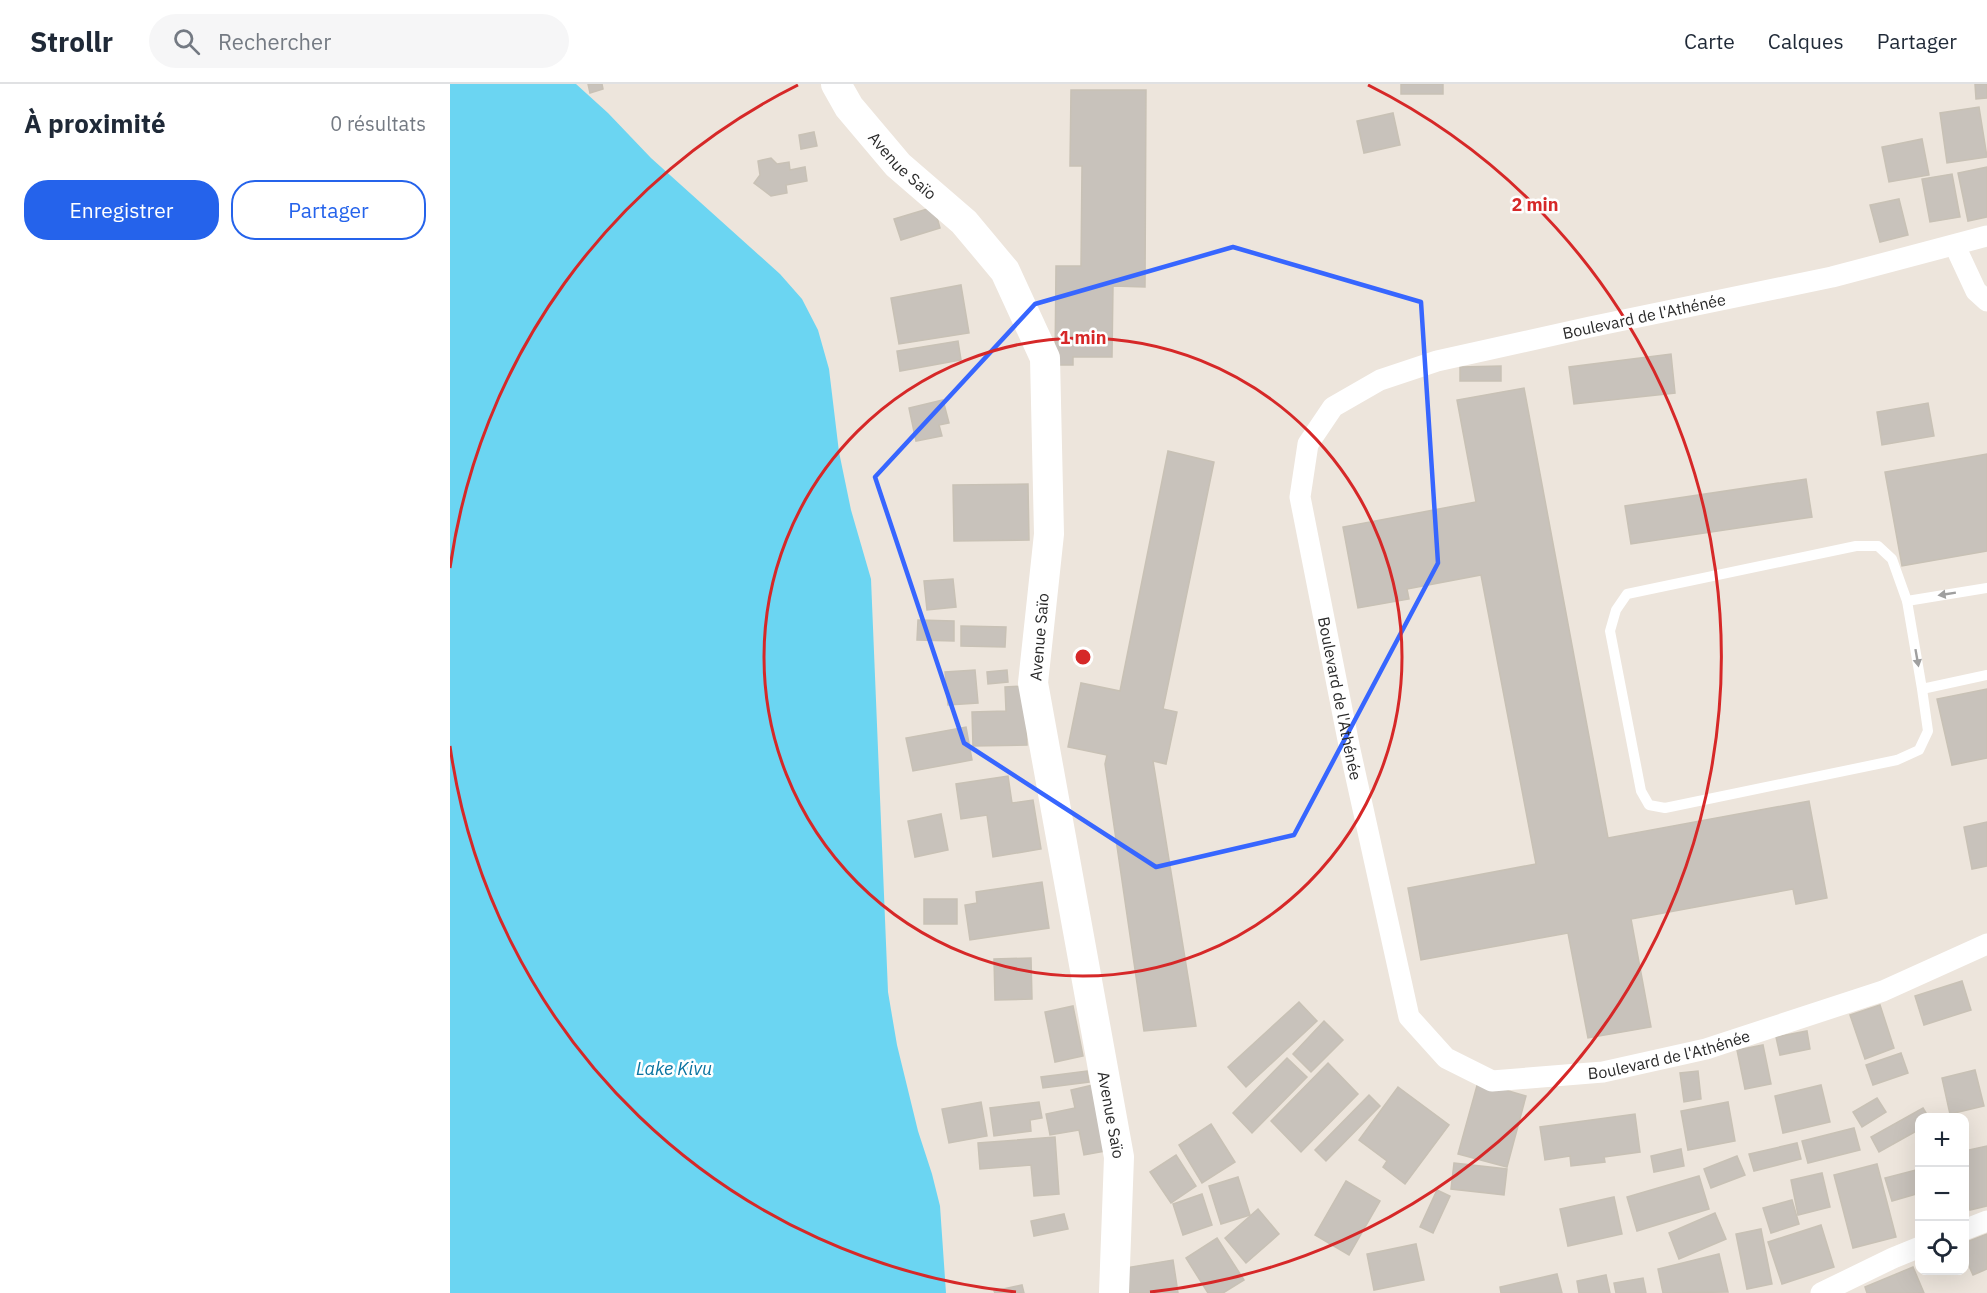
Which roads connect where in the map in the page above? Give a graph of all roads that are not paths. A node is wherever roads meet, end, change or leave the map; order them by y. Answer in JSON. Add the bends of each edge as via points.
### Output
{"nodes":[{"id":1,"x":836,"y":84,"type":"edge"},
{"id":2,"x":1987,"y":236,"type":"edge"},
{"id":3,"x":1955,"y":246,"type":"junction"},
{"id":4,"x":1987,"y":301,"type":"edge"},
{"id":5,"x":1987,"y":588,"type":"edge"},
{"id":6,"x":1907,"y":601,"type":"junction"},
{"id":7,"x":1987,"y":675,"type":"edge"},
{"id":8,"x":1922,"y":689,"type":"junction"},
{"id":9,"x":1987,"y":944,"type":"edge"},
{"id":10,"x":1987,"y":1221,"type":"edge"},
{"id":11,"x":1969,"y":1228,"type":"edge"},
{"id":12,"x":1915,"y":1249,"type":"edge"},
{"id":13,"x":1114,"y":1293,"type":"edge"},
{"id":14,"x":1821,"y":1293,"type":"edge"}],
"edges":[{"from":1,"to":13,"type":"street","name":"Avenue Saïo","via":[[849,107],[898,165],[964,222],[1005,271],[1045,358],[1049,534],[1034,683],[1119,1157]]},
{"from":2,"to":3,"type":"street","name":"Boulevard de l'Athénée"},
{"from":3,"to":4,"type":"street","via":[[1976,291]]},
{"from":3,"to":9,"type":"street","name":"Boulevard de l'Athénée","via":[[1832,278],[1437,361],[1380,380],[1333,407],[1308,444],[1300,497],[1409,1017],[1446,1058],[1492,1081],[1603,1072],[1706,1048],[1883,991]]},
{"from":5,"to":6,"type":"lane","one_way":true},
{"from":6,"to":8,"type":"lane","one_way":true},
{"from":6,"to":8,"type":"lane","via":[[1892,559],[1878,546],[1856,546],[1628,594],[1616,610],[1611,631],[1641,791],[1649,804],[1665,808],[1897,760],[1919,750],[1928,731]]},
{"from":7,"to":8,"type":"lane"},
{"from":10,"to":11,"type":"street"},
{"from":12,"to":14,"type":"street"}]}
